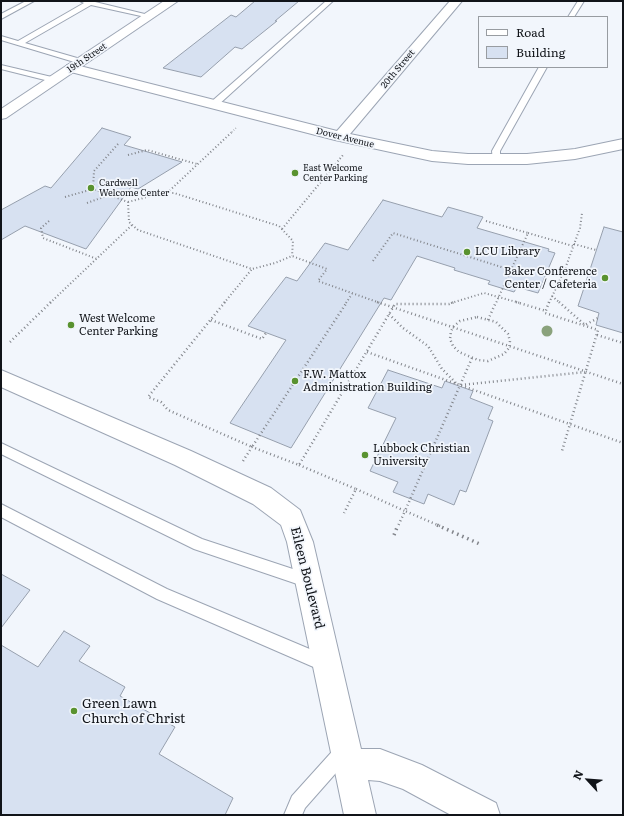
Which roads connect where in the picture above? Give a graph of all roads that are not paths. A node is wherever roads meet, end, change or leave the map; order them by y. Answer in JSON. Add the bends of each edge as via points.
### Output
{"nodes":[{"id":1,"x":31,"y":1,"type":"edge"},
{"id":2,"x":81,"y":1,"type":"edge"},
{"id":3,"x":172,"y":1,"type":"edge"},
{"id":4,"x":330,"y":1,"type":"edge"},
{"id":5,"x":456,"y":1,"type":"edge"},
{"id":6,"x":580,"y":1,"type":"edge"},
{"id":7,"x":89,"y":3,"type":"junction"},
{"id":8,"x":150,"y":16,"type":"junction"},
{"id":9,"x":572,"y":16,"type":"edge"},
{"id":10,"x":1,"y":17,"type":"edge"},
{"id":11,"x":1,"y":38,"type":"edge"},
{"id":12,"x":20,"y":43,"type":"junction"},
{"id":13,"x":77,"y":65,"type":"junction"},
{"id":14,"x":1,"y":67,"type":"edge"},
{"id":15,"x":542,"y":68,"type":"edge"},
{"id":16,"x":53,"y":80,"type":"junction"},
{"id":17,"x":214,"y":104,"type":"junction"},
{"id":18,"x":1,"y":115,"type":"edge"},
{"id":19,"x":340,"y":137,"type":"junction"},
{"id":20,"x":623,"y":144,"type":"edge"},
{"id":21,"x":496,"y":160,"type":"junction"},
{"id":22,"x":1,"y":378,"type":"edge"},
{"id":23,"x":1,"y":448,"type":"edge"},
{"id":24,"x":1,"y":510,"type":"edge"},
{"id":25,"x":309,"y":581,"type":"junction"},
{"id":26,"x":328,"y":665,"type":"junction"},
{"id":27,"x":348,"y":756,"type":"junction"},
{"id":28,"x":293,"y":815,"type":"edge"},
{"id":29,"x":360,"y":815,"type":"edge"},
{"id":30,"x":484,"y":815,"type":"edge"}],
"edges":[{"from":1,"to":10,"type":"lane"},
{"from":2,"to":7,"type":"lane"},
{"from":3,"to":8,"type":"street","name":"19th Street"},
{"from":4,"to":17,"type":"lane"},
{"from":5,"to":19,"type":"street","name":"20th Street"},
{"from":6,"to":9,"type":"lane"},
{"from":7,"to":8,"type":"lane"},
{"from":7,"to":12,"type":"lane"},
{"from":8,"to":13,"type":"street","name":"19th Street"},
{"from":11,"to":12,"type":"lane"},
{"from":12,"to":13,"type":"lane"},
{"from":13,"to":16,"type":"street","name":"19th Street"},
{"from":13,"to":17,"type":"street","name":"Dover Avenue"},
{"from":14,"to":16,"type":"lane"},
{"from":15,"to":21,"type":"lane","via":[[496,150]]},
{"from":16,"to":18,"type":"street","name":"19th Street"},
{"from":17,"to":19,"type":"street","name":"Dover Avenue"},
{"from":19,"to":21,"type":"street","name":"Dover Avenue","via":[[419,154]]},
{"from":20,"to":21,"type":"street","name":"Dover Avenue","via":[[550,158]]},
{"from":22,"to":25,"type":"street","name":"Eileen Boulevard","via":[[183,458],[262,496],[291,518],[300,542]]},
{"from":23,"to":25,"type":"lane","via":[[199,544]]},
{"from":24,"to":26,"type":"lane","via":[[162,594]]},
{"from":25,"to":26,"type":"street","name":"Eileen Boulevard"},
{"from":26,"to":27,"type":"street","name":"Eileen Boulevard"},
{"from":27,"to":28,"type":"lane","via":[[298,802]]},
{"from":27,"to":29,"type":"street","name":"Eileen Boulevard"},
{"from":27,"to":30,"type":"street","via":[[411,776]]}]}
